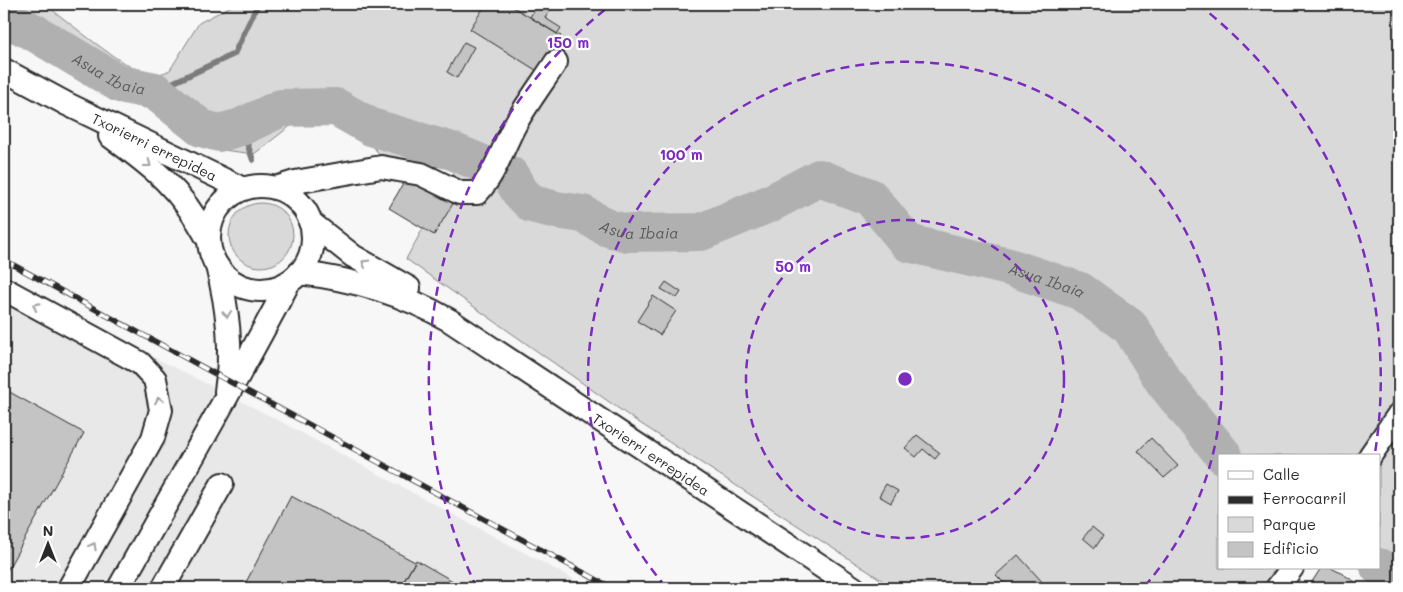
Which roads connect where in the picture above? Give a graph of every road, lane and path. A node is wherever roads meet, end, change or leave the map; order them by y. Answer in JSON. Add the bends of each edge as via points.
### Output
{"nodes":[{"id":1,"x":556,"y":62,"type":"dead end"},
{"id":2,"x":4,"y":70,"type":"edge"},
{"id":3,"x":67,"y":104,"type":"junction"},
{"id":4,"x":349,"y":172,"type":"junction"},
{"id":5,"x":243,"y":188,"type":"junction"},
{"id":6,"x":276,"y":188,"type":"junction"},
{"id":7,"x":307,"y":214,"type":"junction"},
{"id":8,"x":208,"y":239,"type":"junction"},
{"id":9,"x":217,"y":266,"type":"junction"},
{"id":10,"x":294,"y":278,"type":"junction"},
{"id":11,"x":4,"y":289,"type":"edge"},
{"id":12,"x":449,"y":320,"type":"junction"},
{"id":13,"x":225,"y":400,"type":"junction"},
{"id":14,"x":1399,"y":414,"type":"edge"},
{"id":15,"x":1371,"y":454,"type":"edge"},
{"id":16,"x":222,"y":484,"type":"dead end"},
{"id":17,"x":1291,"y":570,"type":"edge"},
{"id":18,"x":69,"y":588,"type":"edge"},
{"id":19,"x":119,"y":588,"type":"edge"},
{"id":20,"x":164,"y":588,"type":"edge"},
{"id":21,"x":854,"y":588,"type":"edge"},
{"id":22,"x":1278,"y":588,"type":"edge"}],
"edges":[{"from":1,"to":4,"type":"street","via":[[517,122],[488,182],[477,193],[460,193],[420,174],[381,167]]},
{"from":2,"to":3,"type":"street","name":"Txorierri errepidea"},
{"from":3,"to":5,"type":"street","name":"Txorierri errepidea","via":[[212,176]]},
{"from":3,"to":8,"type":"street","name":"Txorierri errepidea","one_way":true,"via":[[156,170],[175,189]]},
{"from":4,"to":6,"type":"street"},
{"from":4,"to":7,"type":"street","via":[[325,182]]},
{"from":5,"to":6,"type":"street","name":"Txorierri errepidea"},
{"from":5,"to":8,"type":"street","name":"Txorierri errepidea","via":[[228,196],[218,208],[210,223]]},
{"from":6,"to":7,"type":"street","name":"Txorierri errepidea","via":[[291,195]]},
{"from":7,"to":10,"type":"street","via":[[313,238],[310,256]]},
{"from":12,"to":7,"type":"street","name":"Txorierri errepidea","one_way":true,"via":[[410,289],[353,256]]},
{"from":8,"to":9,"type":"street","name":"Txorierri errepidea","via":[[210,253]]},
{"from":9,"to":10,"type":"street","name":"Txorierri errepidea","via":[[228,278],[258,290],[274,288]]},
{"from":9,"to":13,"type":"street","one_way":true,"via":[[230,339],[230,370]]},
{"from":10,"to":12,"type":"street","name":"Txorierri errepidea","via":[[324,276],[388,291]]},
{"from":10,"to":13,"type":"street"},
{"from":18,"to":11,"type":"street","one_way":true,"via":[[153,438],[161,410],[155,379],[140,362]]},
{"from":12,"to":21,"type":"street","name":"Txorierri errepidea"},
{"from":13,"to":19,"type":"street"},
{"from":14,"to":15,"type":"street"},
{"from":16,"to":20,"type":"street"},
{"from":17,"to":22,"type":"street"}]}
